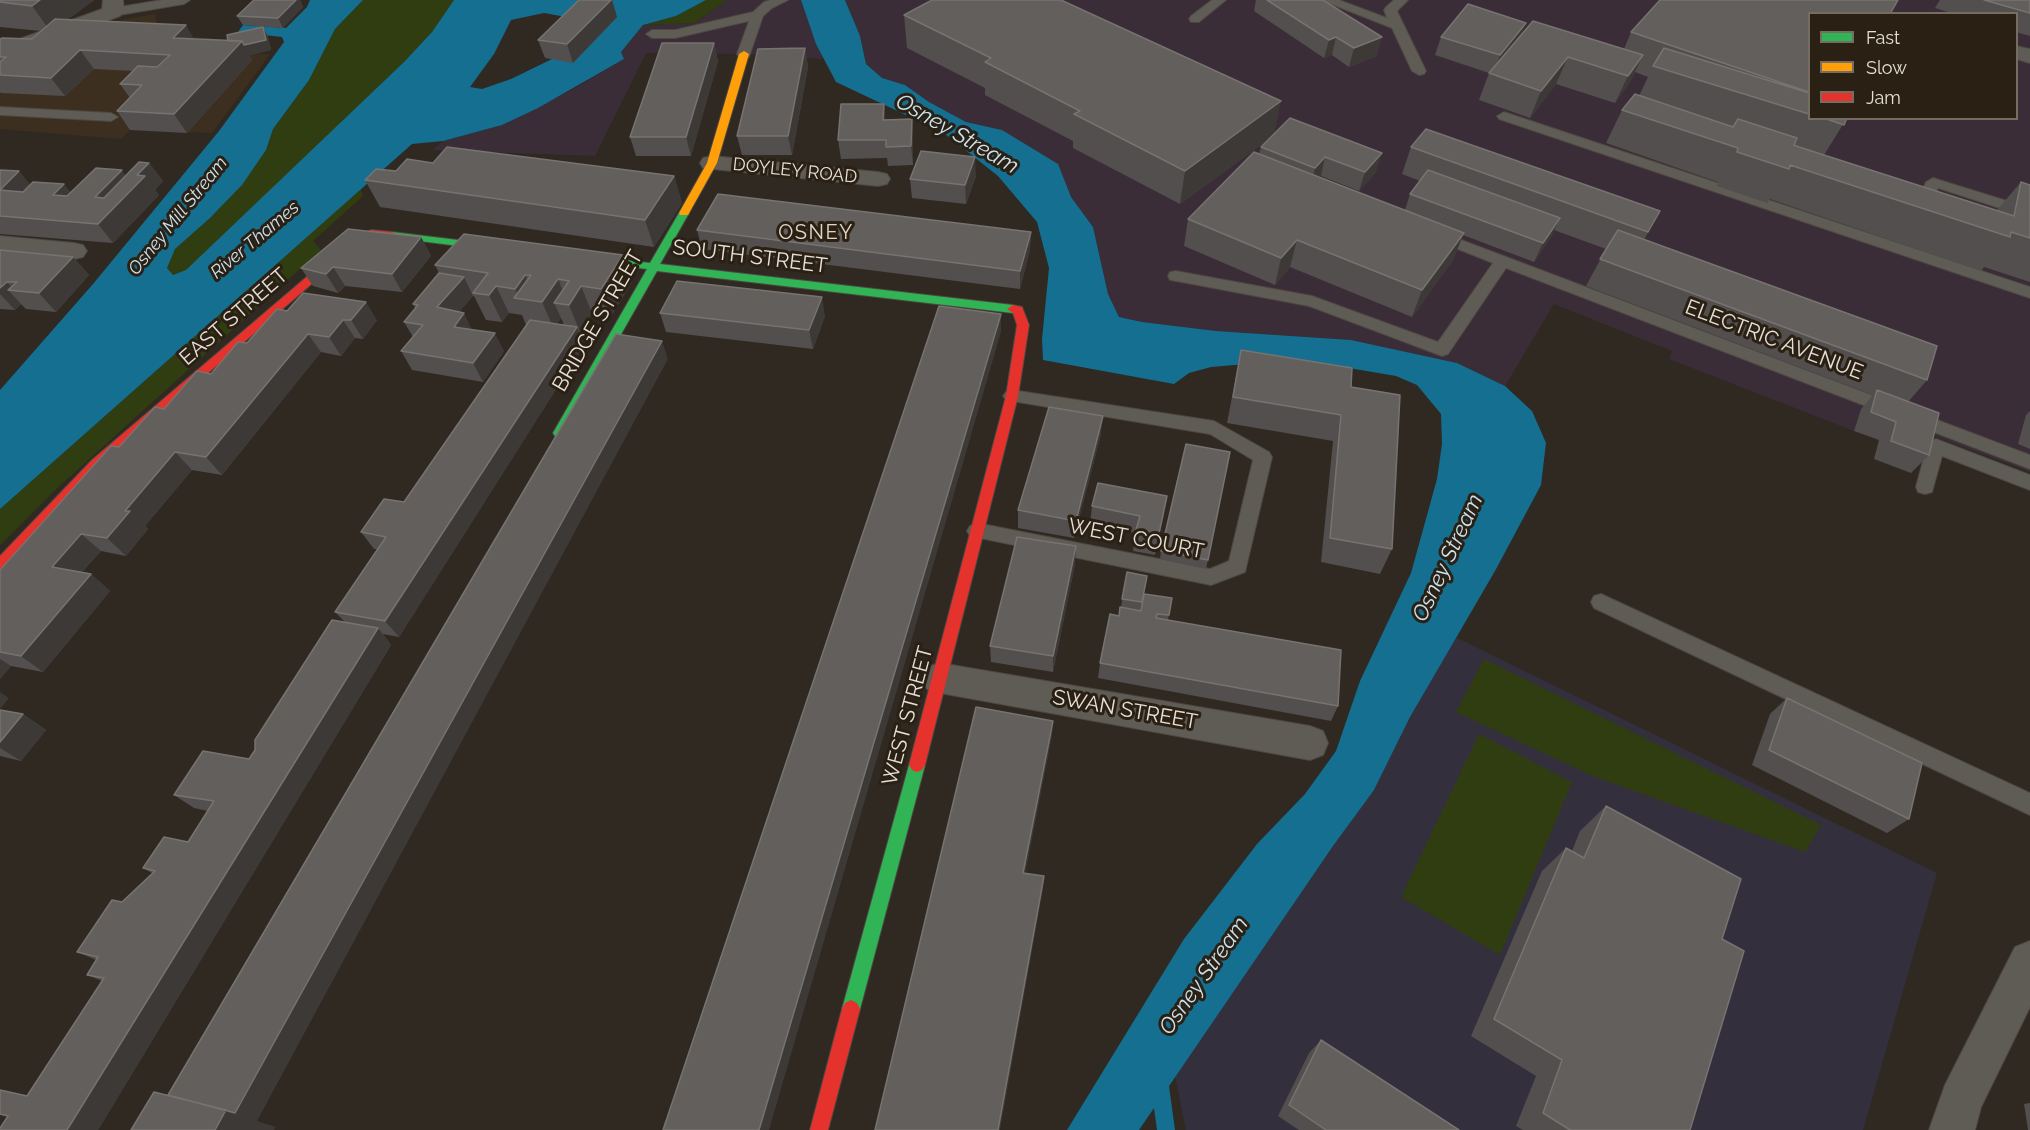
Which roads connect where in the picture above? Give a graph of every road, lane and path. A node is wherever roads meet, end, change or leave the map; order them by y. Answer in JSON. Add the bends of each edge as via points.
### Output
{"nodes":[{"id":1,"x":184,"y":0,"type":"edge"},
{"id":2,"x":782,"y":0,"type":"edge"},
{"id":3,"x":1220,"y":0,"type":"edge"},
{"id":4,"x":1327,"y":0,"type":"edge"},
{"id":5,"x":1402,"y":0,"type":"edge"},
{"id":6,"x":113,"y":6,"type":"edge"},
{"id":7,"x":757,"y":15,"type":"junction"},
{"id":8,"x":1195,"y":19,"type":"dead end"},
{"id":9,"x":1398,"y":26,"type":"junction"},
{"id":10,"x":652,"y":34,"type":"dead end"},
{"id":11,"x":0,"y":54,"type":"edge"},
{"id":12,"x":744,"y":54,"type":"joint"},
{"id":13,"x":1419,"y":71,"type":"dead end"},
{"id":14,"x":0,"y":111,"type":"edge"},
{"id":15,"x":1504,"y":116,"type":"dead end"},
{"id":16,"x":111,"y":117,"type":"dead end"},
{"id":17,"x":712,"y":163,"type":"junction"},
{"id":18,"x":878,"y":179,"type":"dead end"},
{"id":19,"x":1901,"y":199,"type":"edge"},
{"id":20,"x":2030,"y":213,"type":"edge"},
{"id":21,"x":1420,"y":229,"type":"edge"},
{"id":22,"x":0,"y":244,"type":"edge"},
{"id":23,"x":510,"y":249,"type":"edge"},
{"id":24,"x":74,"y":251,"type":"dead end"},
{"id":25,"x":567,"y":256,"type":"edge"},
{"id":26,"x":1502,"y":261,"type":"junction"},
{"id":27,"x":654,"y":266,"type":"junction"},
{"id":28,"x":1176,"y":276,"type":"dead end"},
{"id":29,"x":2030,"y":293,"type":"edge"},
{"id":30,"x":1018,"y":310,"type":"joint"},
{"id":31,"x":1012,"y":396,"type":"junction"},
{"id":32,"x":553,"y":443,"type":"edge"},
{"id":33,"x":2030,"y":462,"type":"edge"},
{"id":34,"x":2030,"y":483,"type":"edge"},
{"id":35,"x":1925,"y":487,"type":"dead end"},
{"id":36,"x":977,"y":531,"type":"junction"},
{"id":37,"x":0,"y":565,"type":"edge"},
{"id":38,"x":1601,"y":602,"type":"dead end"},
{"id":39,"x":940,"y":678,"type":"junction"},
{"id":40,"x":1310,"y":742,"type":"dead end"},
{"id":41,"x":2030,"y":804,"type":"edge"},
{"id":42,"x":2030,"y":962,"type":"edge"},
{"id":43,"x":819,"y":1130,"type":"edge"},
{"id":44,"x":1952,"y":1130,"type":"edge"}],
"edges":[{"from":1,"to":6,"type":"lane"},
{"from":2,"to":7,"type":"lane"},
{"from":3,"to":8,"type":"lane"},
{"from":4,"to":9,"type":"lane"},
{"from":5,"to":9,"type":"lane","via":[[1390,10]]},
{"from":6,"to":11,"type":"street"},
{"from":7,"to":10,"type":"lane","via":[[675,34]]},
{"from":7,"to":12,"type":"lane"},
{"from":9,"to":13,"type":"lane"},
{"from":12,"to":17,"type":"street","name":"BRIDGE STREET"},
{"from":14,"to":16,"type":"lane"},
{"from":15,"to":29,"type":"lane"},
{"from":17,"to":18,"type":"street","name":"DOYLEY ROAD"},
{"from":17,"to":27,"type":"street","name":"BRIDGE STREET"},
{"from":19,"to":20,"type":"lane","via":[[1923,206],[1933,182]]},
{"from":21,"to":26,"type":"lane","name":"ELECTRIC AVENUE"},
{"from":22,"to":24,"type":"street"},
{"from":23,"to":37,"type":"street","name":"EAST STREET","via":[[371,233],[347,248],[96,463]]},
{"from":25,"to":27,"type":"street","name":"SOUTH STREET"},
{"from":26,"to":28,"type":"lane","via":[[1442,350],[1312,301]]},
{"from":26,"to":33,"type":"lane","name":"ELECTRIC AVENUE"},
{"from":27,"to":30,"type":"street","name":"SOUTH STREET"},
{"from":27,"to":32,"type":"street","name":"BRIDGE STREET"},
{"from":30,"to":31,"type":"street","name":"WEST STREET","via":[[1023,325]]},
{"from":31,"to":36,"type":"street","name":"WEST STREET"},
{"from":31,"to":36,"type":"lane","name":"WEST COURT","via":[[1214,428],[1263,457],[1238,566],[1211,577]]},
{"from":34,"to":35,"type":"lane","via":[[1936,446]]},
{"from":36,"to":39,"type":"street","name":"WEST STREET"},
{"from":38,"to":41,"type":"lane"},
{"from":39,"to":40,"type":"street","name":"SWAN STREET"},
{"from":39,"to":43,"type":"street","name":"WEST STREET"},
{"from":42,"to":44,"type":"street","via":[[1961,1101]]}]}
